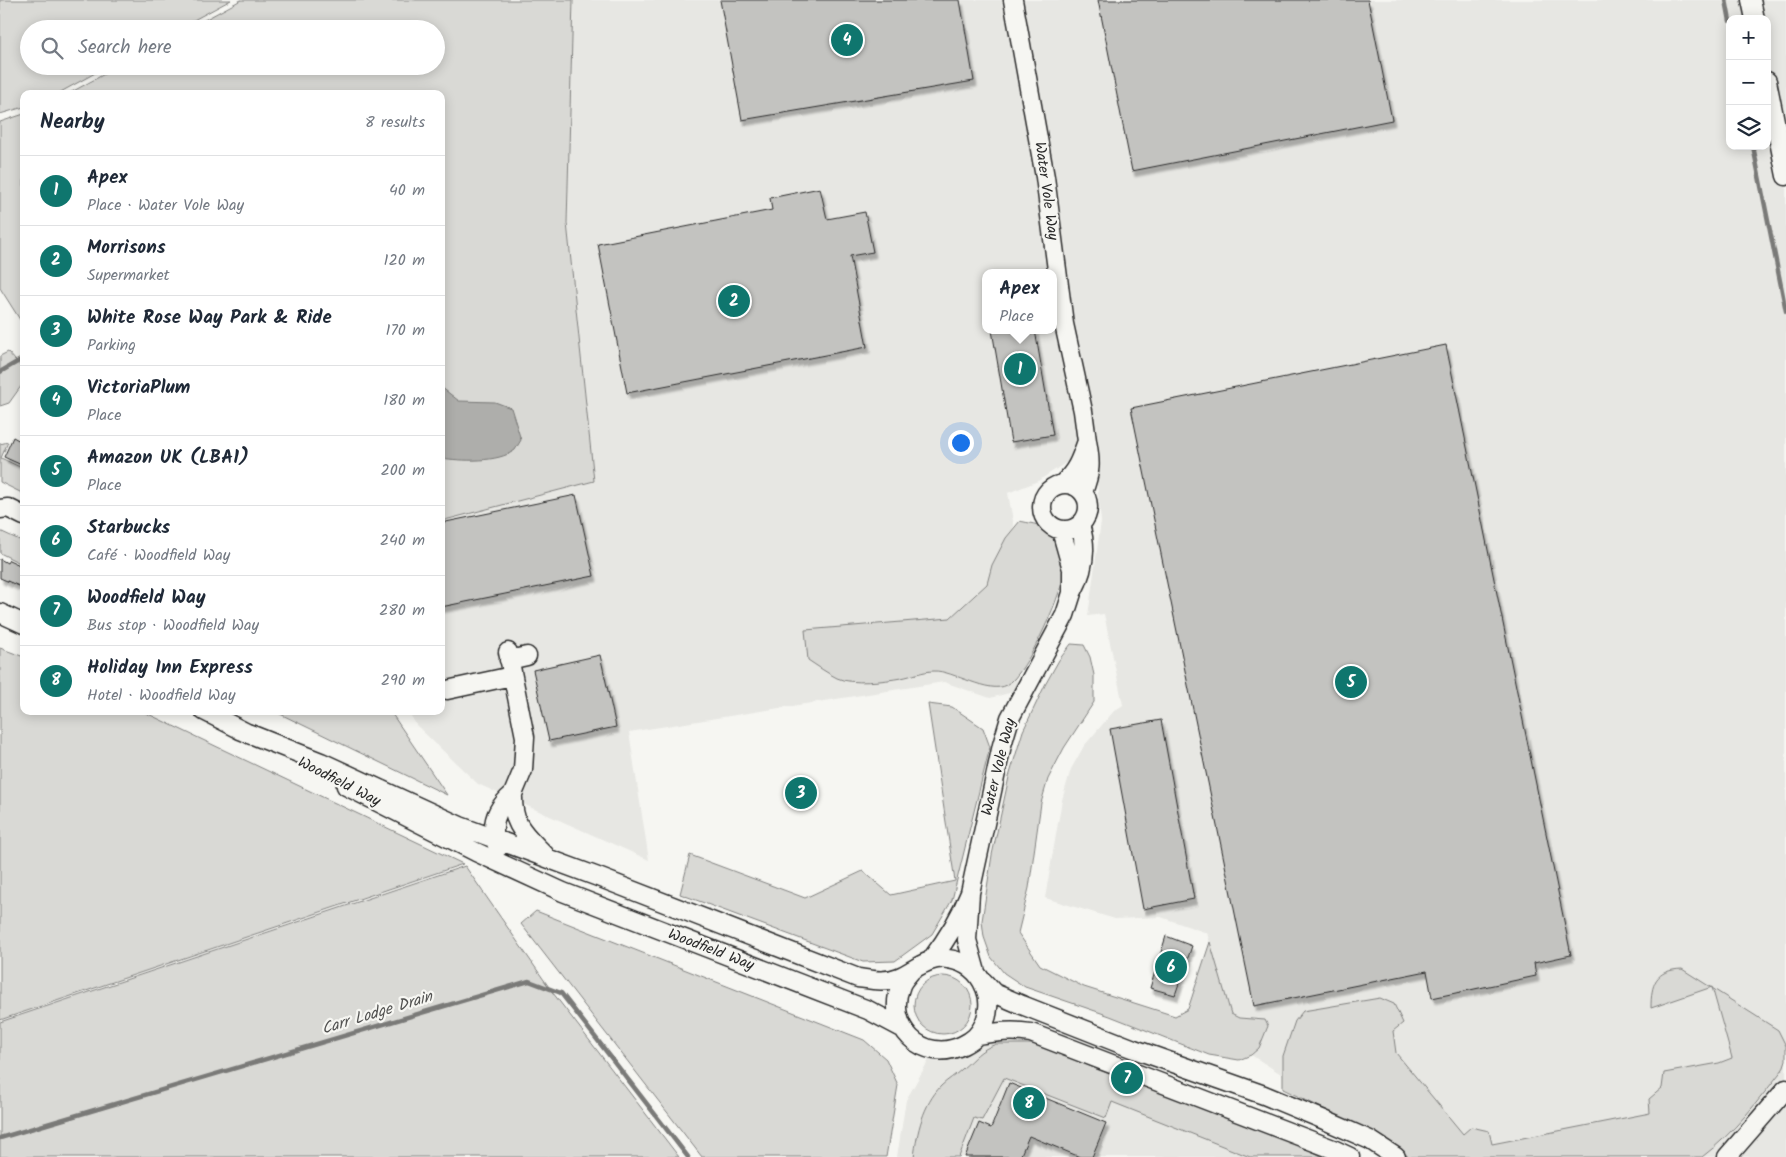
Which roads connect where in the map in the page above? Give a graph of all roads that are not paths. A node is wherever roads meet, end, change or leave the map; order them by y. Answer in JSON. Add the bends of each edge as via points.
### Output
{"nodes":[{"id":1,"x":1013,"y":0,"type":"edge"},
{"id":2,"x":1751,"y":0,"type":"edge"},
{"id":3,"x":1754,"y":15,"type":"edge"},
{"id":4,"x":1771,"y":101,"type":"edge"},
{"id":5,"x":1786,"y":176,"type":"edge"},
{"id":6,"x":1087,"y":441,"type":"junction"},
{"id":7,"x":1063,"y":483,"type":"junction"},
{"id":8,"x":1083,"y":492,"type":"junction"},
{"id":9,"x":0,"y":508,"type":"edge"},
{"id":10,"x":20,"y":514,"type":"edge"},
{"id":11,"x":1080,"y":525,"type":"junction"},
{"id":12,"x":1061,"y":530,"type":"junction"},
{"id":13,"x":1072,"y":593,"type":"junction"},
{"id":14,"x":0,"y":613,"type":"edge"},
{"id":15,"x":20,"y":622,"type":"edge"},
{"id":16,"x":527,"y":656,"type":"dead end"},
{"id":17,"x":510,"y":662,"type":"junction"},
{"id":18,"x":448,"y":690,"type":"dead end"},
{"id":19,"x":212,"y":715,"type":"edge"},
{"id":20,"x":240,"y":730,"type":"junction"},
{"id":21,"x":513,"y":794,"type":"junction"},
{"id":22,"x":494,"y":839,"type":"junction"},
{"id":23,"x":548,"y":858,"type":"junction"},
{"id":24,"x":520,"y":872,"type":"junction"},
{"id":25,"x":970,"y":893,"type":"junction"},
{"id":26,"x":931,"y":960,"type":"junction"},
{"id":27,"x":912,"y":970,"type":"junction"},
{"id":28,"x":979,"y":976,"type":"junction"},
{"id":29,"x":902,"y":1028,"type":"junction"},
{"id":30,"x":977,"y":1035,"type":"junction"},
{"id":31,"x":1786,"y":1089,"type":"edge"},
{"id":32,"x":1350,"y":1157,"type":"edge"},
{"id":33,"x":1396,"y":1157,"type":"edge"},
{"id":34,"x":1727,"y":1157,"type":"edge"}],
"edges":[{"from":1,"to":6,"type":"street","name":"Water Vole Way","via":[[1046,177],[1064,324]]},
{"from":2,"to":3,"type":"street"},
{"from":4,"to":5,"type":"street"},
{"from":6,"to":7,"type":"street","name":"Water Vole Way","via":[[1080,463]]},
{"from":6,"to":8,"type":"street","name":"Water Vole Way","via":[[1090,468]]},
{"from":7,"to":8,"type":"street","via":[[1072,484]]},
{"from":7,"to":12,"type":"street","via":[[1046,492],[1041,507],[1046,521]]},
{"from":8,"to":11,"type":"street","via":[[1088,506]]},
{"from":9,"to":10,"type":"street"},
{"from":11,"to":12,"type":"street"},
{"from":11,"to":13,"type":"street","name":"Water Vole Way","via":[[1084,534],[1084,566]]},
{"from":12,"to":13,"type":"street","name":"Water Vole Way","via":[[1072,569]]},
{"from":13,"to":25,"type":"street","name":"Water Vole Way","via":[[1065,615],[1010,718]]},
{"from":14,"to":15,"type":"street"},
{"from":16,"to":17,"type":"street"},
{"from":17,"to":18,"type":"street"},
{"from":17,"to":21,"type":"street","name":"Woodfield Way","via":[[526,747],[523,770]]},
{"from":19,"to":20,"type":"street","name":"Woodfield Way"},
{"from":20,"to":22,"type":"street","name":"Woodfield Way","via":[[321,762]]},
{"from":20,"to":24,"type":"street","name":"Woodfield Way","via":[[317,772]]},
{"from":21,"to":22,"type":"street","name":"Woodfield Way","via":[[496,813]]},
{"from":21,"to":23,"type":"street","name":"Woodfield Way","via":[[515,820]]},
{"from":22,"to":23,"type":"street","name":"Woodfield Way"},
{"from":22,"to":24,"type":"street","name":"Woodfield Way","via":[[505,859]]},
{"from":23,"to":27,"type":"street","name":"Woodfield Way","via":[[858,978],[879,981],[898,978]]},
{"from":24,"to":29,"type":"street","name":"Woodfield Way","via":[[704,948],[868,1010]]},
{"from":25,"to":26,"type":"street","name":"Water Vole Way","via":[[950,935]]},
{"from":25,"to":28,"type":"street","name":"Water Vole Way","via":[[967,940]]},
{"from":26,"to":27,"type":"street"},
{"from":26,"to":28,"type":"street","via":[[948,959],[964,964]]},
{"from":27,"to":29,"type":"street","via":[[901,984],[896,1002]]},
{"from":28,"to":30,"type":"street","via":[[988,998],[987,1017]]},
{"from":28,"to":33,"type":"street","via":[[994,993],[1322,1118],[1370,1140]]},
{"from":29,"to":30,"type":"street","via":[[914,1042],[934,1050],[952,1050],[972,1041]]},
{"from":30,"to":32,"type":"street","via":[[1013,1030],[1032,1033]]},
{"from":31,"to":34,"type":"street"}]}
